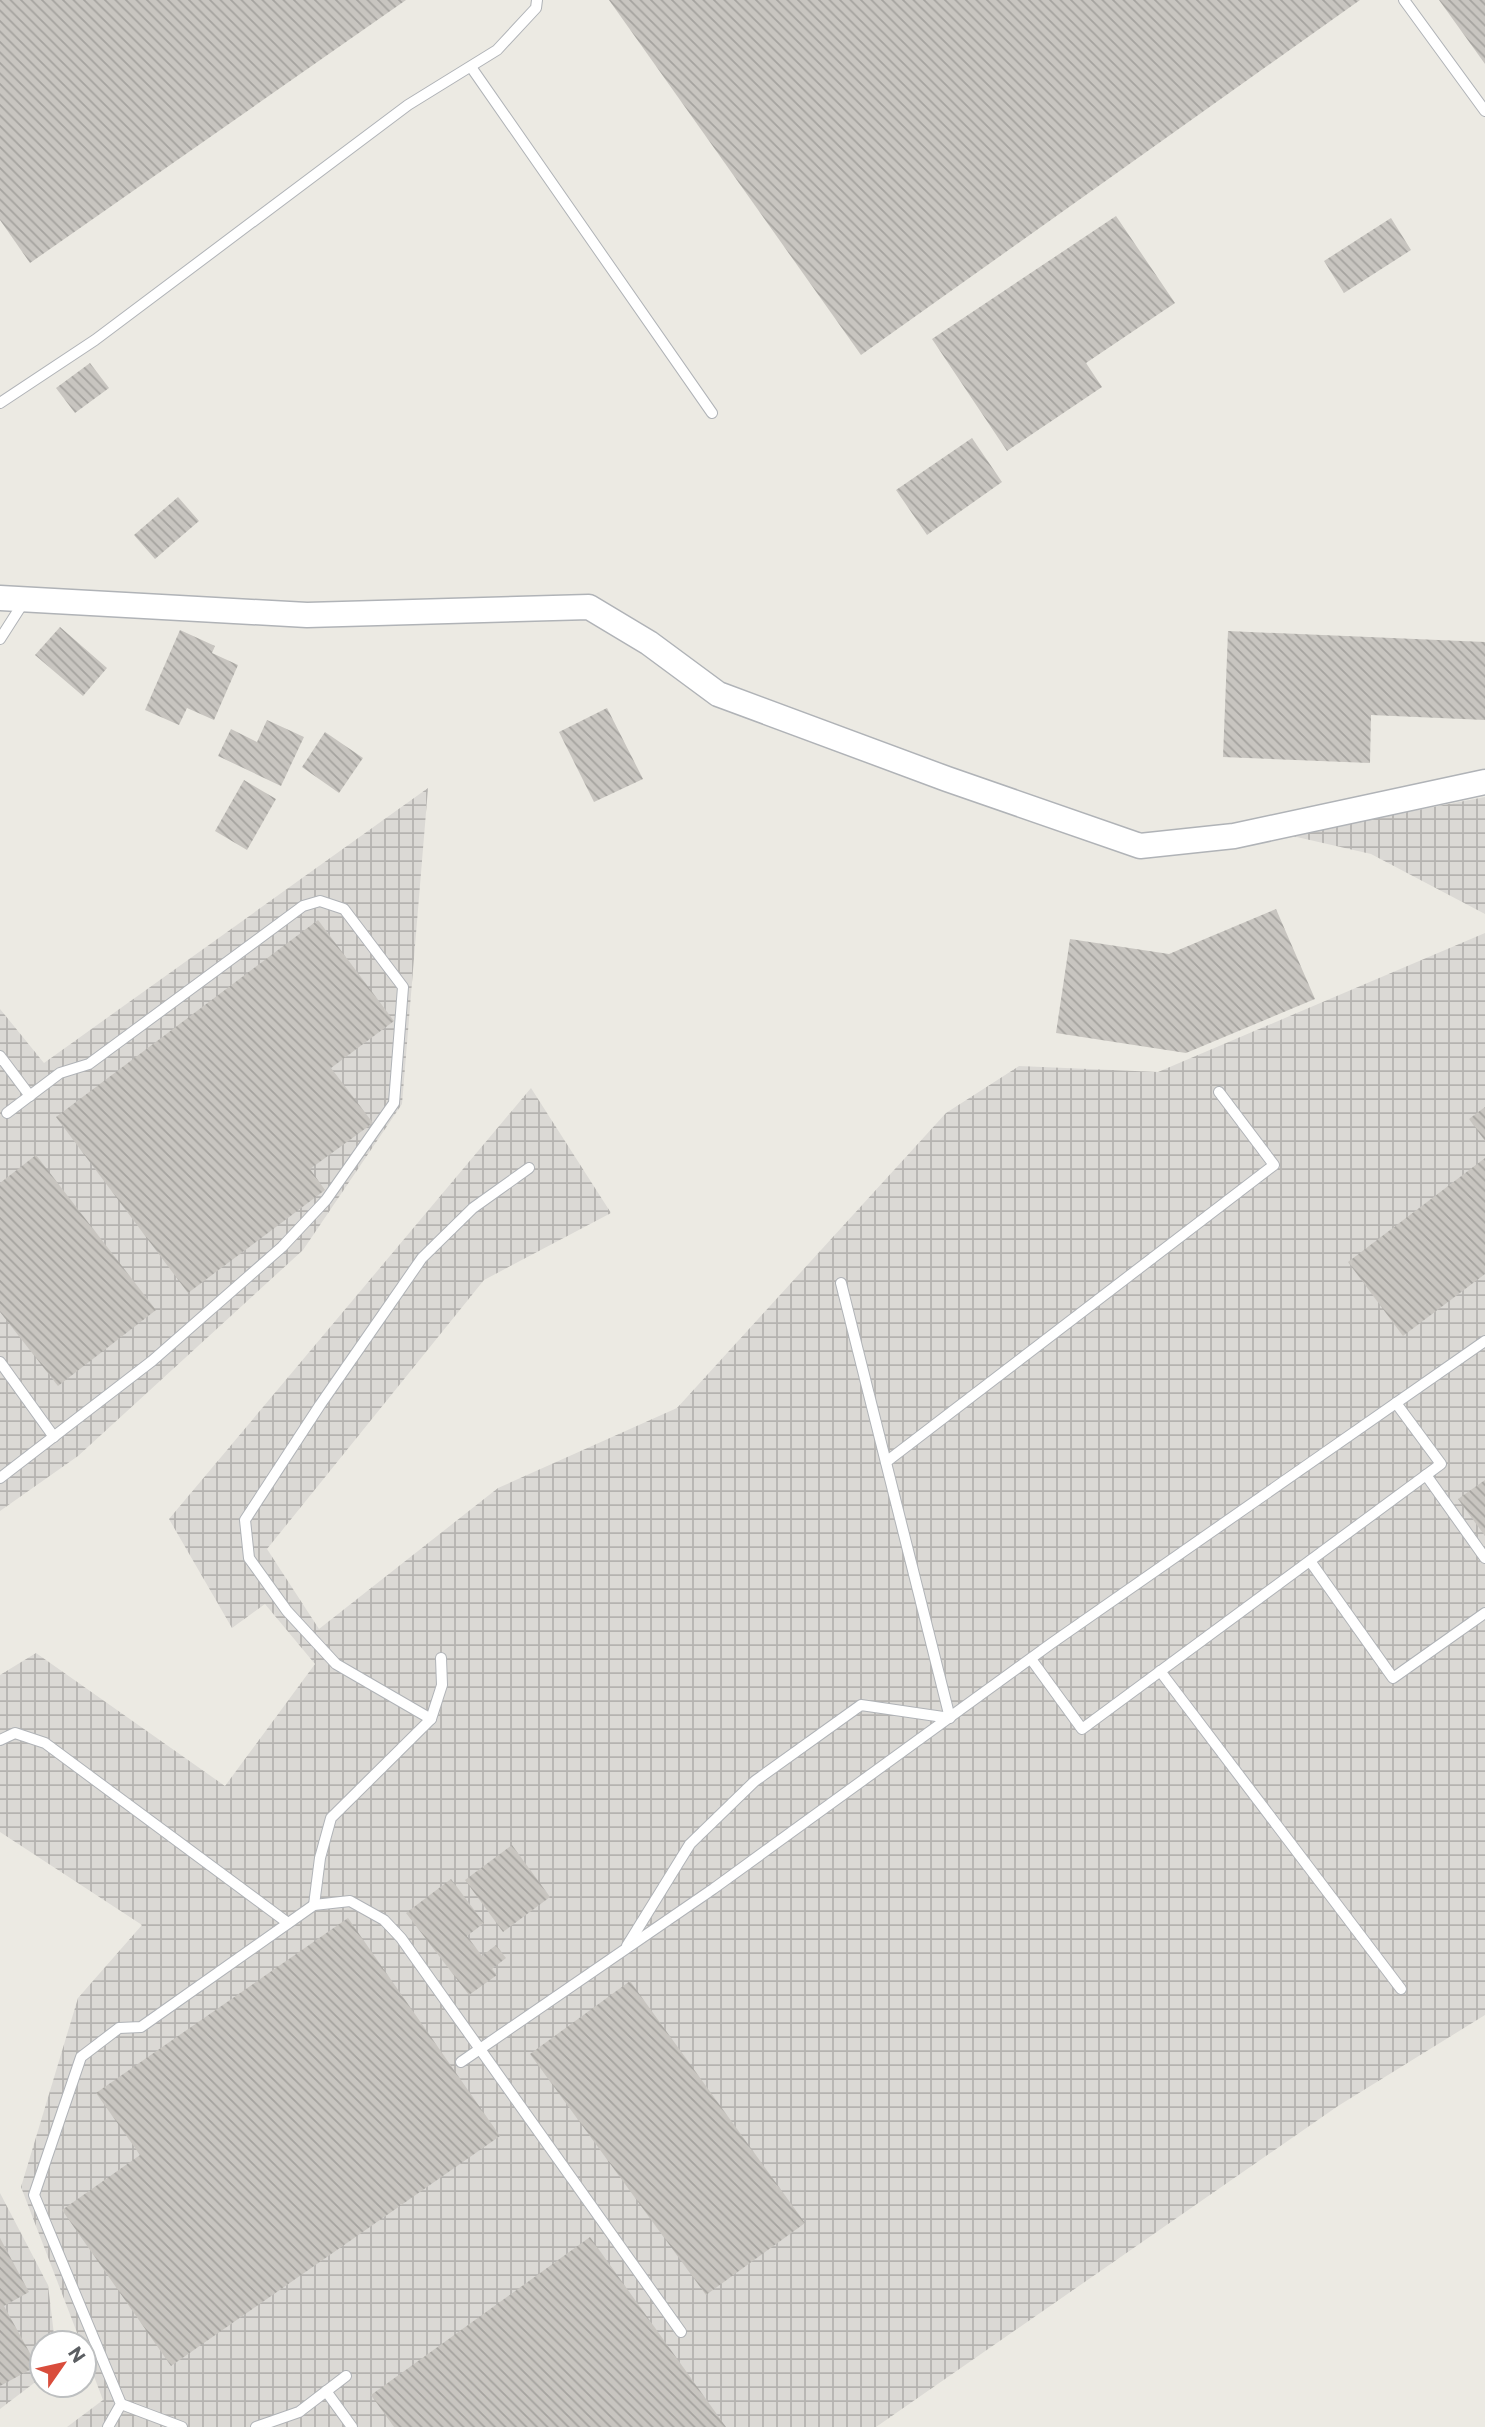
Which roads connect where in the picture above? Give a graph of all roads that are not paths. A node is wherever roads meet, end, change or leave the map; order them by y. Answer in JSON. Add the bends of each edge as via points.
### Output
{"nodes":[{"id":1,"x":537,"y":0,"type":"edge"},
{"id":2,"x":1404,"y":0,"type":"edge"},
{"id":3,"x":471,"y":66,"type":"junction"},
{"id":4,"x":1485,"y":111,"type":"edge"},
{"id":5,"x":0,"y":403,"type":"edge"},
{"id":6,"x":712,"y":413,"type":"dead end"},
{"id":7,"x":0,"y":598,"type":"edge"},
{"id":8,"x":26,"y":600,"type":"junction"},
{"id":9,"x":0,"y":639,"type":"edge"},
{"id":10,"x":1485,"y":782,"type":"edge"},
{"id":11,"x":0,"y":1056,"type":"edge"},
{"id":12,"x":1219,"y":1092,"type":"dead end"},
{"id":13,"x":30,"y":1096,"type":"junction"},
{"id":14,"x":7,"y":1113,"type":"dead end"},
{"id":15,"x":529,"y":1168,"type":"dead end"},
{"id":16,"x":841,"y":1283,"type":"dead end"},
{"id":17,"x":1485,"y":1340,"type":"edge"},
{"id":18,"x":0,"y":1362,"type":"edge"},
{"id":19,"x":1395,"y":1403,"type":"junction"},
{"id":20,"x":54,"y":1437,"type":"junction"},
{"id":21,"x":886,"y":1462,"type":"junction"},
{"id":22,"x":1426,"y":1475,"type":"junction"},
{"id":23,"x":0,"y":1478,"type":"edge"},
{"id":24,"x":1485,"y":1558,"type":"edge"},
{"id":25,"x":1310,"y":1561,"type":"junction"},
{"id":26,"x":1485,"y":1613,"type":"edge"},
{"id":27,"x":441,"y":1658,"type":"dead end"},
{"id":28,"x":1031,"y":1659,"type":"junction"},
{"id":29,"x":1160,"y":1671,"type":"junction"},
{"id":30,"x":430,"y":1718,"type":"junction"},
{"id":31,"x":950,"y":1718,"type":"junction"},
{"id":32,"x":0,"y":1740,"type":"edge"},
{"id":33,"x":314,"y":1905,"type":"junction"},
{"id":34,"x":288,"y":1923,"type":"junction"},
{"id":35,"x":625,"y":1950,"type":"junction"},
{"id":36,"x":1401,"y":1989,"type":"dead end"},
{"id":37,"x":480,"y":2049,"type":"junction"},
{"id":38,"x":461,"y":2062,"type":"dead end"},
{"id":39,"x":681,"y":2332,"type":"dead end"},
{"id":40,"x":346,"y":2375,"type":"dead end"},
{"id":41,"x":326,"y":2391,"type":"junction"},
{"id":42,"x":121,"y":2404,"type":"junction"},
{"id":43,"x":108,"y":2427,"type":"edge"},
{"id":44,"x":182,"y":2427,"type":"edge"},
{"id":45,"x":256,"y":2427,"type":"edge"},
{"id":46,"x":352,"y":2427,"type":"edge"}],
"edges":[{"from":1,"to":3,"type":"lane","via":[[536,8],[497,50]]},
{"from":2,"to":4,"type":"lane"},
{"from":3,"to":5,"type":"lane","via":[[408,105],[95,340]]},
{"from":3,"to":6,"type":"lane"},
{"from":7,"to":8,"type":"street"},
{"from":8,"to":9,"type":"lane"},
{"from":8,"to":10,"type":"street","via":[[307,615],[589,607],[649,643],[718,694],[1140,846],[1234,836]]},
{"from":11,"to":13,"type":"lane"},
{"from":12,"to":21,"type":"lane","via":[[1274,1165]]},
{"from":13,"to":14,"type":"lane"},
{"from":13,"to":20,"type":"lane","via":[[60,1073],[89,1064],[303,906],[320,901],[344,909],[403,987],[394,1103],[326,1200],[282,1247],[152,1361]]},
{"from":15,"to":30,"type":"lane","via":[[473,1208],[422,1258],[245,1520],[249,1558],[287,1611],[336,1664]]},
{"from":16,"to":21,"type":"lane"},
{"from":17,"to":19,"type":"lane"},
{"from":18,"to":20,"type":"lane"},
{"from":19,"to":22,"type":"lane","via":[[1441,1464]]},
{"from":19,"to":28,"type":"lane"},
{"from":20,"to":23,"type":"lane"},
{"from":21,"to":31,"type":"lane"},
{"from":22,"to":24,"type":"lane"},
{"from":22,"to":25,"type":"lane"},
{"from":25,"to":26,"type":"lane","via":[[1393,1678]]},
{"from":25,"to":29,"type":"lane"},
{"from":27,"to":30,"type":"lane","via":[[442,1685]]},
{"from":28,"to":29,"type":"lane","via":[[1083,1729]]},
{"from":28,"to":31,"type":"lane"},
{"from":29,"to":36,"type":"lane"},
{"from":30,"to":33,"type":"lane","via":[[331,1818]]},
{"from":31,"to":35,"type":"lane"},
{"from":31,"to":35,"type":"lane","via":[[861,1705],[755,1781],[690,1844]]},
{"from":32,"to":34,"type":"lane","via":[[15,1733],[45,1743]]},
{"from":33,"to":34,"type":"lane"},
{"from":33,"to":37,"type":"lane","via":[[350,1900],[384,1920]]},
{"from":34,"to":42,"type":"lane","via":[[141,2027],[118,2028],[81,2057],[34,2195]]},
{"from":35,"to":37,"type":"lane"},
{"from":37,"to":38,"type":"lane"},
{"from":37,"to":39,"type":"lane"},
{"from":40,"to":41,"type":"lane"},
{"from":41,"to":45,"type":"lane","via":[[299,2412]]},
{"from":41,"to":46,"type":"lane"},
{"from":42,"to":43,"type":"lane"},
{"from":42,"to":44,"type":"lane"}]}
